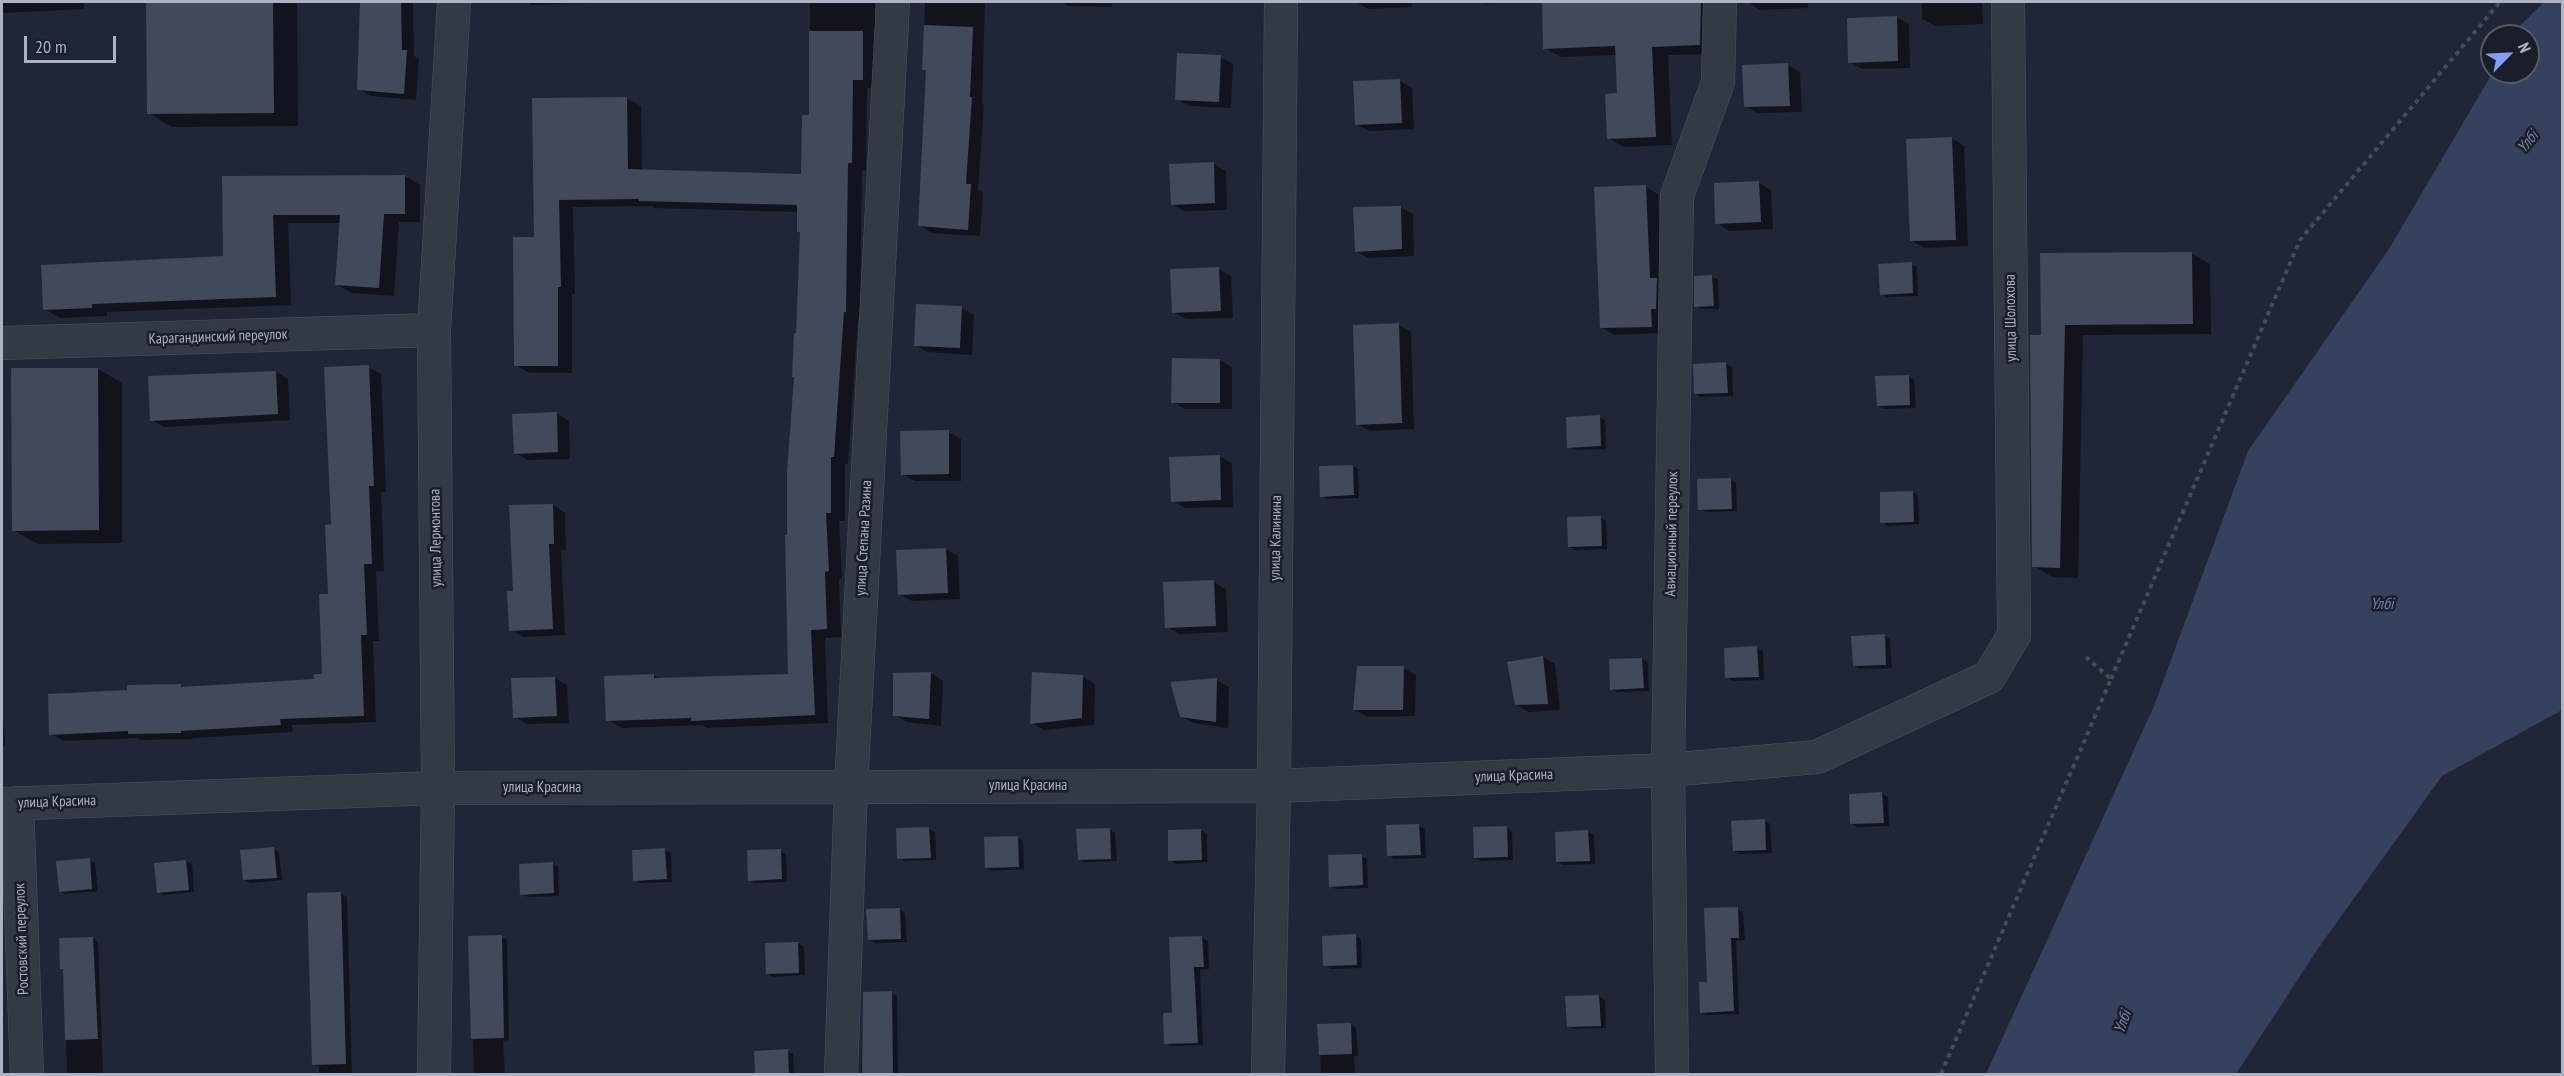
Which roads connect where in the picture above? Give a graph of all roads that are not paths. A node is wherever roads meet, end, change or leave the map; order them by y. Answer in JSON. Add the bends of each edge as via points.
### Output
{"nodes":[{"id":1,"x":454,"y":2,"type":"edge"},
{"id":2,"x":893,"y":2,"type":"edge"},
{"id":3,"x":1281,"y":2,"type":"edge"},
{"id":4,"x":1720,"y":2,"type":"edge"},
{"id":5,"x":2008,"y":2,"type":"edge"},
{"id":6,"x":434,"y":330,"type":"junction"},
{"id":7,"x":2,"y":343,"type":"edge"},
{"id":8,"x":2014,"y":635,"type":"joint"},
{"id":9,"x":1668,"y":770,"type":"junction"},
{"id":10,"x":1274,"y":786,"type":"junction"},
{"id":11,"x":851,"y":787,"type":"junction"},
{"id":12,"x":438,"y":788,"type":"junction"},
{"id":13,"x":9,"y":804,"type":"edge"},
{"id":14,"x":27,"y":1074,"type":"edge"},
{"id":15,"x":434,"y":1074,"type":"edge"},
{"id":16,"x":841,"y":1074,"type":"edge"},
{"id":17,"x":1268,"y":1074,"type":"edge"},
{"id":18,"x":1672,"y":1074,"type":"edge"}],
"edges":[{"from":1,"to":6,"type":"street","name":"улица Лермонтова"},
{"from":2,"to":11,"type":"street","name":"улица Степана Разина"},
{"from":3,"to":10,"type":"street","name":"улица Калинина"},
{"from":4,"to":9,"type":"street","name":"Авиационный переулок","via":[[1718,82],[1677,196]]},
{"from":5,"to":8,"type":"street","name":"улица Шолохова"},
{"from":6,"to":7,"type":"street","name":"Карагандинский переулок"},
{"from":6,"to":12,"type":"street","name":"улица Лермонтова"},
{"from":8,"to":9,"type":"street","name":"улица Красина","via":[[1989,677],[1817,757]]},
{"from":9,"to":10,"type":"street","name":"улица Красина"},
{"from":9,"to":18,"type":"street","name":"Авиационный переулок"},
{"from":10,"to":11,"type":"street","name":"улица Красина"},
{"from":10,"to":17,"type":"street","name":"улица Калинина"},
{"from":11,"to":12,"type":"street","name":"улица Красина"},
{"from":11,"to":16,"type":"street","name":"улица Степана Разина"},
{"from":12,"to":13,"type":"street","name":"улица Красина"},
{"from":12,"to":15,"type":"street","name":"улица Лермонтова"},
{"from":13,"to":14,"type":"street","name":"Ростовский переулок"}]}
